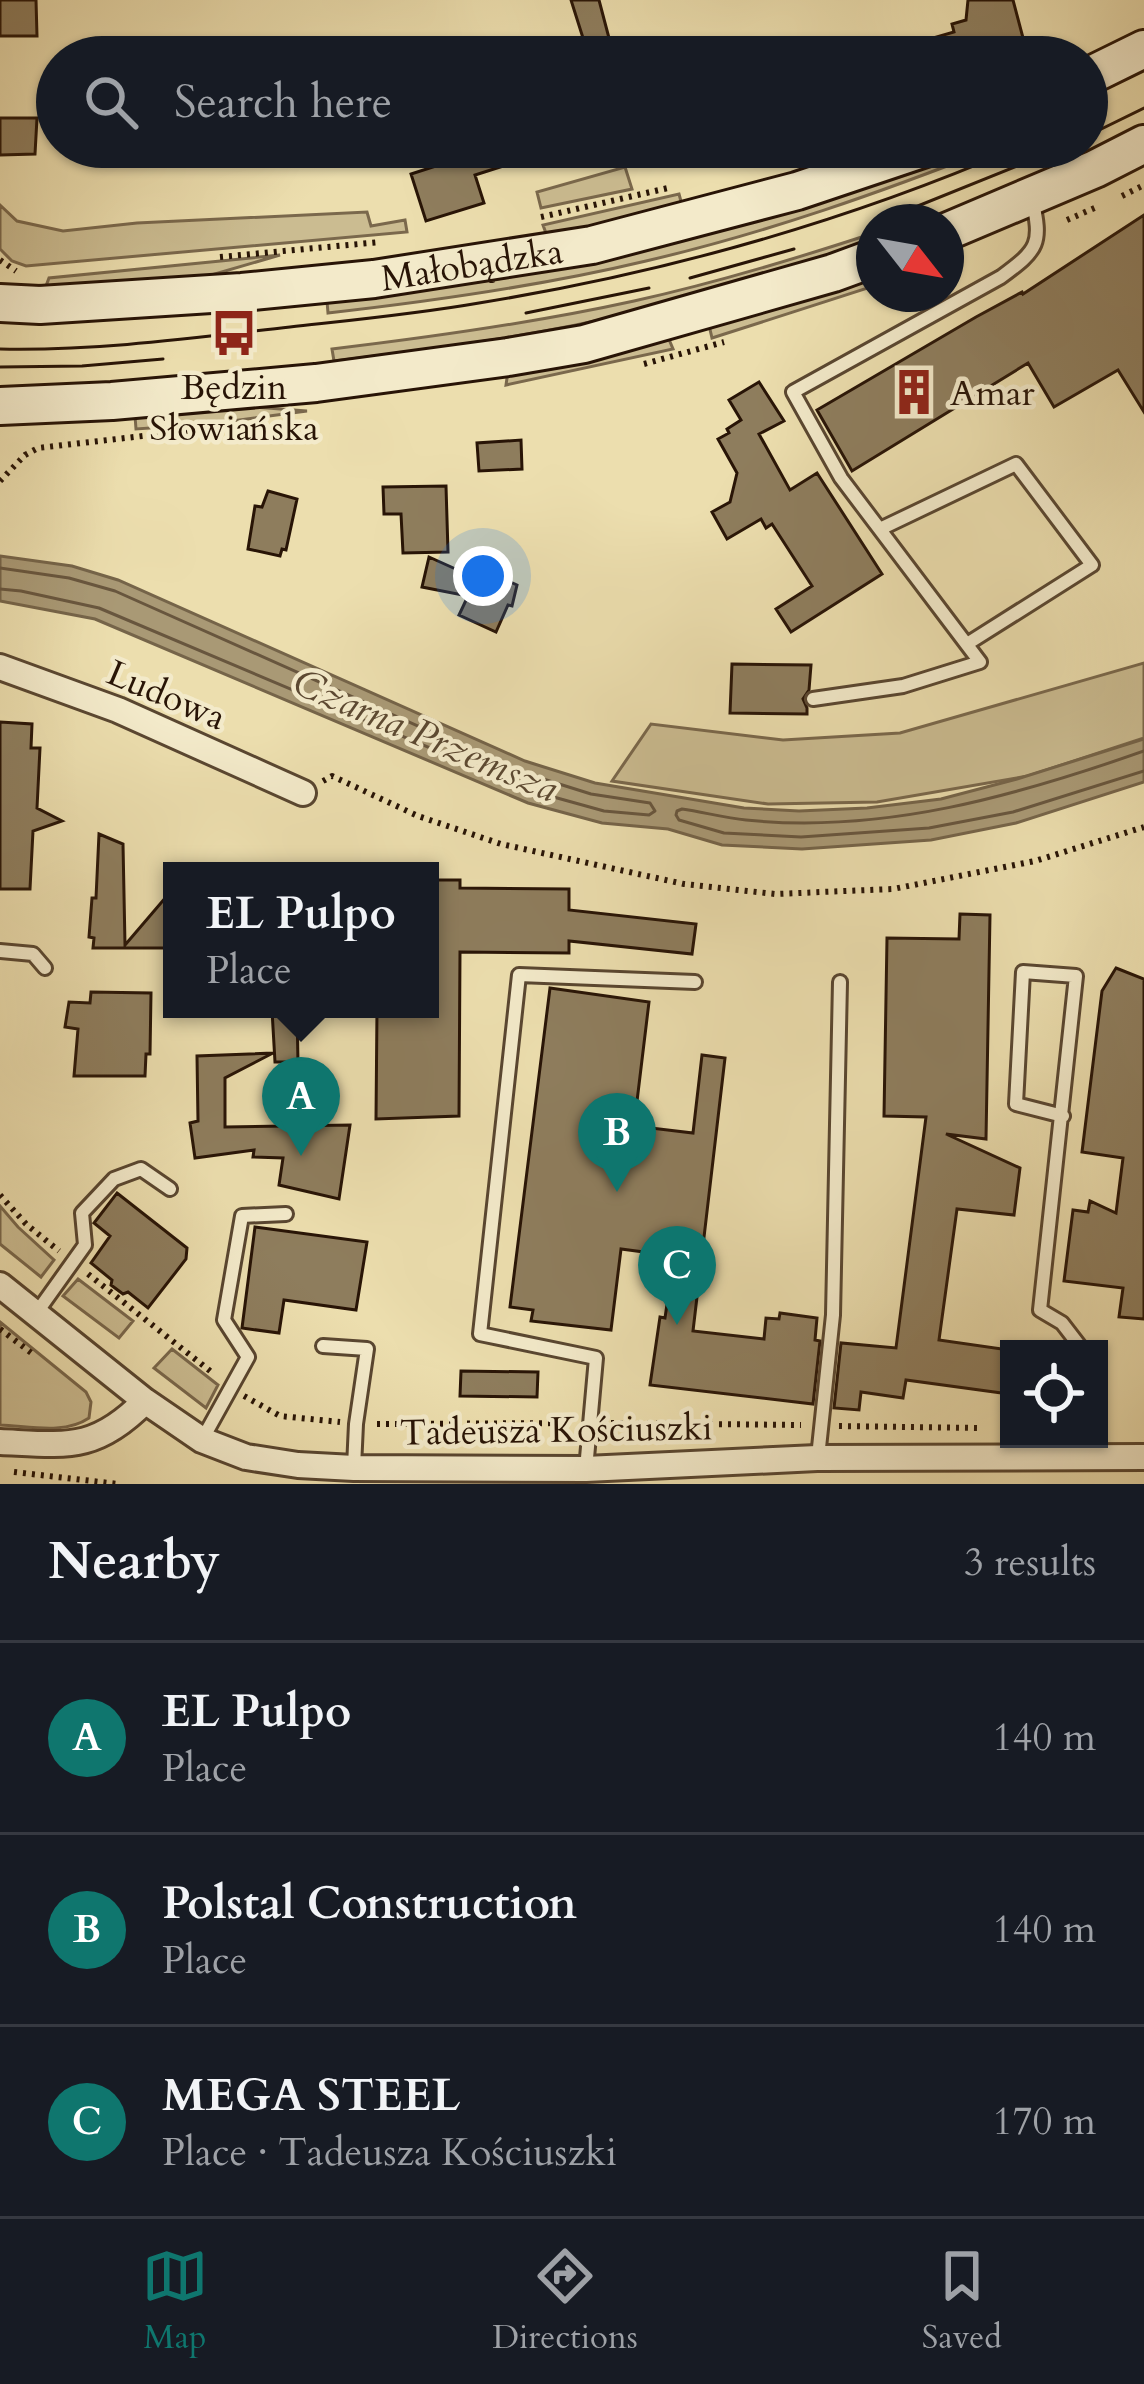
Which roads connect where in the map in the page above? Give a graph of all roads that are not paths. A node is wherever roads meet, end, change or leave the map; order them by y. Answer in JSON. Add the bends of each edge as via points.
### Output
{"nodes":[{"id":1,"x":1144,"y":49,"type":"edge"},
{"id":2,"x":1108,"y":66,"type":"edge"},
{"id":3,"x":1144,"y":144,"type":"edge"},
{"id":4,"x":1108,"y":161,"type":"edge"},
{"id":5,"x":865,"y":168,"type":"edge"},
{"id":6,"x":1092,"y":168,"type":"edge"},
{"id":7,"x":1032,"y":196,"type":"junction"},
{"id":8,"x":964,"y":224,"type":"edge"},
{"id":9,"x":856,"y":265,"type":"edge"},
{"id":10,"x":4,"y":308,"type":"edge"},
{"id":11,"x":4,"y":403,"type":"edge"},
{"id":12,"x":880,"y":529,"type":"junction"},
{"id":13,"x":967,"y":644,"type":"junction"},
{"id":14,"x":0,"y":667,"type":"edge"},
{"id":15,"x":813,"y":699,"type":"dead end"},
{"id":16,"x":303,"y":793,"type":"road end"},
{"id":17,"x":0,"y":950,"type":"edge"},
{"id":18,"x":46,"y":968,"type":"dead end"},
{"id":19,"x":694,"y":982,"type":"dead end"},
{"id":20,"x":840,"y":982,"type":"dead end"},
{"id":21,"x":1063,"y":1116,"type":"junction"},
{"id":22,"x":170,"y":1189,"type":"dead end"},
{"id":23,"x":286,"y":1214,"type":"dead end"},
{"id":24,"x":0,"y":1285,"type":"edge"},
{"id":25,"x":35,"y":1315,"type":"junction"},
{"id":26,"x":1075,"y":1340,"type":"edge"},
{"id":27,"x":323,"y":1346,"type":"dead end"},
{"id":28,"x":145,"y":1401,"type":"junction"},
{"id":29,"x":202,"y":1440,"type":"junction"},
{"id":30,"x":0,"y":1442,"type":"edge"},
{"id":31,"x":1078,"y":1448,"type":"edge"},
{"id":32,"x":1144,"y":1457,"type":"edge"},
{"id":33,"x":818,"y":1458,"type":"junction"},
{"id":34,"x":354,"y":1468,"type":"junction"},
{"id":35,"x":586,"y":1469,"type":"junction"}],
"edges":[{"from":1,"to":2,"type":"street"},
{"from":3,"to":4,"type":"street"},
{"from":5,"to":10,"type":"street","name":"Małobądzka","via":[[592,244],[374,279]]},
{"from":6,"to":7,"type":"street"},
{"from":7,"to":8,"type":"street"},
{"from":7,"to":12,"type":"lane","via":[[1040,230],[1026,258],[793,392]]},
{"from":9,"to":11,"type":"street","via":[[584,344],[316,383]]},
{"from":12,"to":13,"type":"lane"},
{"from":12,"to":13,"type":"lane","via":[[1016,464],[1092,566]]},
{"from":13,"to":15,"type":"lane","via":[[980,662],[903,686]]},
{"from":14,"to":16,"type":"street","name":"Ludowa"},
{"from":17,"to":18,"type":"lane","via":[[33,954]]},
{"from":19,"to":35,"type":"lane","via":[[519,975],[480,1334],[596,1358]]},
{"from":20,"to":33,"type":"lane","via":[[833,1315]]},
{"from":21,"to":21,"type":"lane","via":[[1076,976],[1023,972],[1016,1104]]},
{"from":21,"to":26,"type":"lane","via":[[1040,1310]]},
{"from":22,"to":25,"type":"lane","via":[[141,1169],[114,1179],[82,1214],[85,1245]]},
{"from":23,"to":29,"type":"lane","via":[[242,1216],[224,1319],[248,1357]]},
{"from":24,"to":25,"type":"street","name":"Tadeusza Kościuszki"},
{"from":25,"to":28,"type":"street","name":"Tadeusza Kościuszki"},
{"from":27,"to":34,"type":"lane","via":[[367,1349]]},
{"from":28,"to":29,"type":"street","name":"Tadeusza Kościuszki"},
{"from":28,"to":30,"type":"street","via":[[123,1424],[72,1445]]},
{"from":29,"to":34,"type":"street","name":"Tadeusza Kościuszki","via":[[298,1466]]},
{"from":31,"to":32,"type":"street","name":"Tadeusza Kościuszki"},
{"from":31,"to":33,"type":"street","name":"Tadeusza Kościuszki"},
{"from":33,"to":35,"type":"street","name":"Tadeusza Kościuszki"},
{"from":34,"to":35,"type":"street","name":"Tadeusza Kościuszki"}]}
